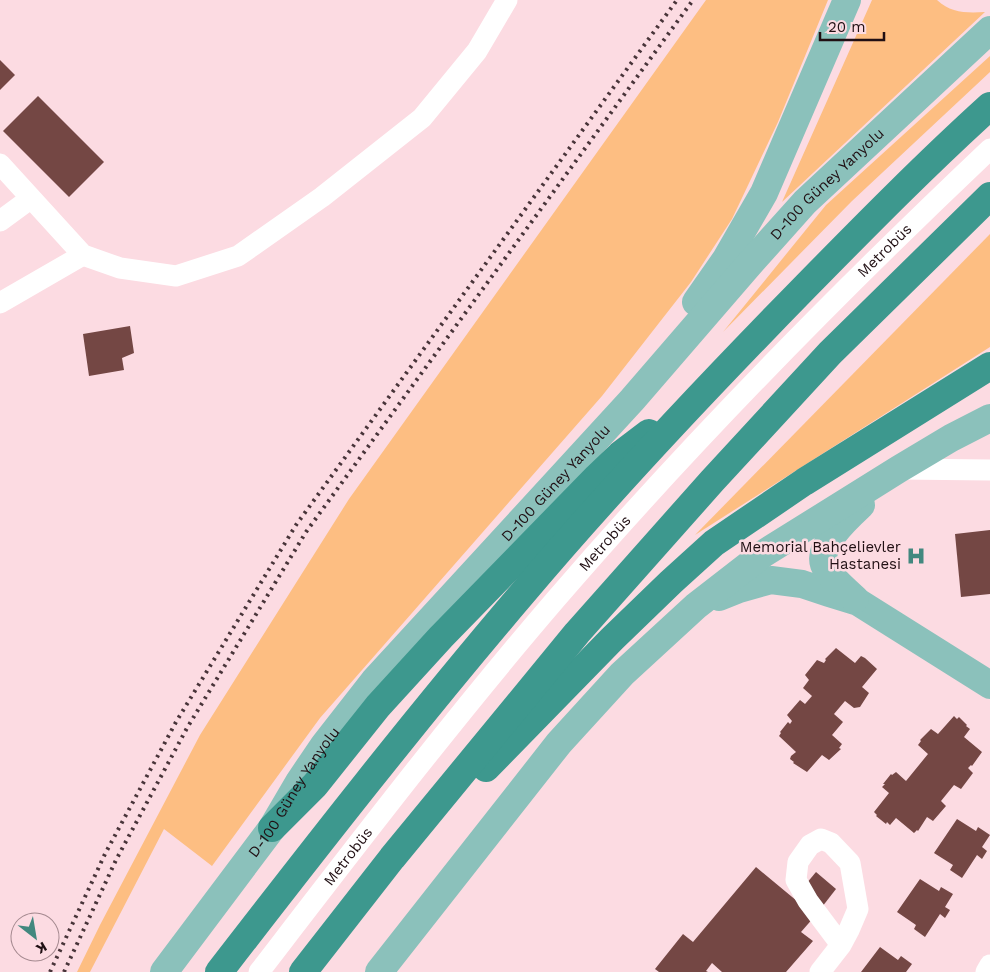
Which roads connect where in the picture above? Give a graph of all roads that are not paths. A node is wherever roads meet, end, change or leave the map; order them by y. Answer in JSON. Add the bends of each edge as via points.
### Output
{"nodes":[{"id":1,"x":507,"y":0,"type":"edge"},
{"id":2,"x":847,"y":0,"type":"edge"},
{"id":3,"x":990,"y":30,"type":"edge"},
{"id":4,"x":990,"y":106,"type":"edge"},
{"id":5,"x":990,"y":148,"type":"edge"},
{"id":6,"x":0,"y":164,"type":"edge"},
{"id":7,"x":990,"y":196,"type":"edge"},
{"id":8,"x":30,"y":199,"type":"junction"},
{"id":9,"x":0,"y":220,"type":"edge"},
{"id":10,"x":83,"y":255,"type":"junction"},
{"id":11,"x":0,"y":303,"type":"edge"},
{"id":12,"x":987,"y":370,"type":"edge"},
{"id":13,"x":632,"y":400,"type":"junction"},
{"id":14,"x":689,"y":408,"type":"junction"},
{"id":15,"x":990,"y":418,"type":"edge"},
{"id":16,"x":899,"y":469,"type":"junction"},
{"id":17,"x":990,"y":470,"type":"edge"},
{"id":18,"x":858,"y":602,"type":"junction"},
{"id":19,"x":696,"y":606,"type":"junction"},
{"id":20,"x":990,"y":685,"type":"edge"},
{"id":21,"x":272,"y":828,"type":"junction"},
{"id":22,"x":392,"y":858,"type":"junction"},
{"id":23,"x":841,"y":944,"type":"dead end"},
{"id":24,"x":990,"y":964,"type":"edge"},
{"id":25,"x":164,"y":972,"type":"edge"},
{"id":26,"x":219,"y":972,"type":"edge"},
{"id":27,"x":259,"y":972,"type":"edge"},
{"id":28,"x":303,"y":972,"type":"edge"},
{"id":29,"x":379,"y":972,"type":"edge"},
{"id":30,"x":820,"y":972,"type":"edge"},
{"id":31,"x":986,"y":972,"type":"edge"}],
"edges":[{"from":1,"to":10,"type":"lane","via":[[477,51],[422,118],[322,197],[238,256],[176,276],[120,268]]},
{"from":2,"to":13,"type":"main road","via":[[764,193],[726,260]]},
{"from":3,"to":13,"type":"main road","name":"D-100 Güney Yanyolu","via":[[805,202]]},
{"from":4,"to":14,"type":"highway","via":[[862,230]]},
{"from":5,"to":27,"type":"lane","name":"Metrobüs","via":[[798,337],[676,464],[555,600],[413,772]]},
{"from":6,"to":8,"type":"lane"},
{"from":7,"to":22,"type":"highway","via":[[830,353],[712,481],[577,633]]},
{"from":8,"to":9,"type":"lane"},
{"from":8,"to":10,"type":"lane"},
{"from":10,"to":11,"type":"lane"},
{"from":12,"to":22,"type":"highway","via":[[804,482],[714,543],[612,639],[484,771]]},
{"from":13,"to":21,"type":"main road","name":"D-100 Güney Yanyolu","via":[[374,681],[324,744]]},
{"from":14,"to":21,"type":"highway","via":[[633,444],[597,477],[440,637],[378,706],[315,784]]},
{"from":14,"to":26,"type":"highway","via":[[522,594],[348,807]]},
{"from":15,"to":16,"type":"main road"},
{"from":16,"to":17,"type":"lane"},
{"from":16,"to":18,"type":"main road","via":[[849,516],[824,551],[826,569]]},
{"from":16,"to":19,"type":"main road","via":[[763,554]]},
{"from":18,"to":19,"type":"main road","via":[[802,584],[771,580],[739,588]]},
{"from":18,"to":20,"type":"main road"},
{"from":19,"to":29,"type":"main road","via":[[622,674],[560,743]]},
{"from":21,"to":25,"type":"main road","name":"D-100 Güney Yanyolu"},
{"from":22,"to":28,"type":"highway"},
{"from":23,"to":30,"type":"lane"},
{"from":24,"to":31,"type":"lane"}]}
